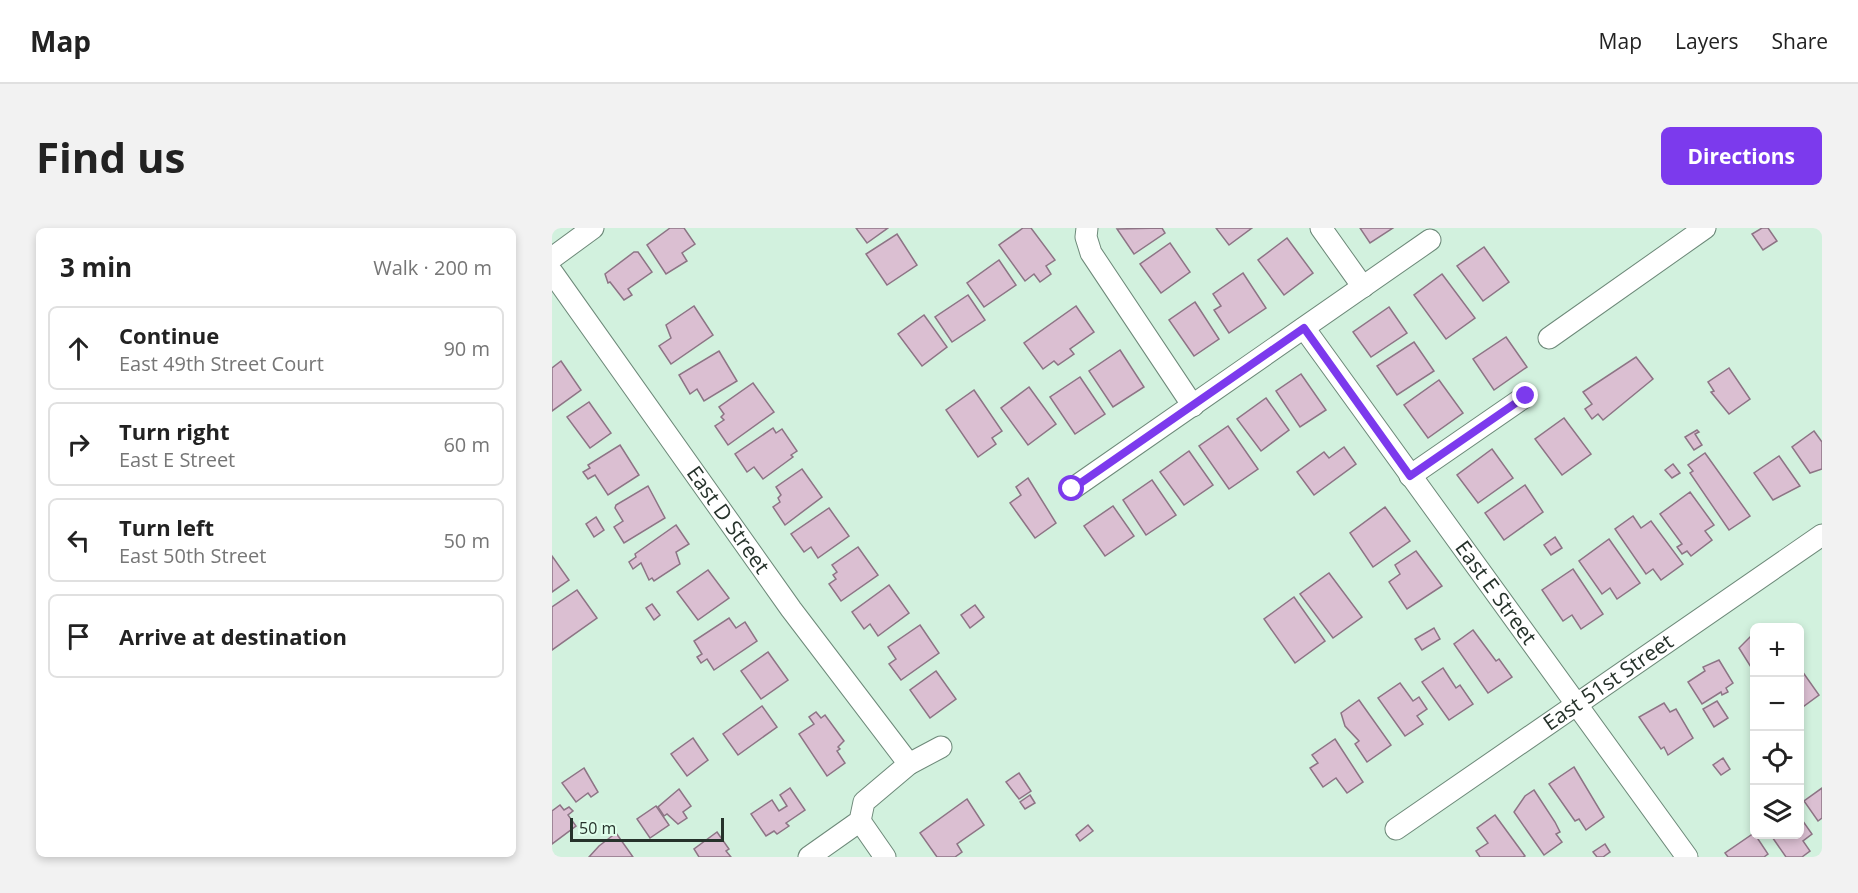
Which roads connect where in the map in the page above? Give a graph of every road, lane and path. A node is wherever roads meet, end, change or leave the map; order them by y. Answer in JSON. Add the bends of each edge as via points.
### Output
{"nodes":[{"id":1,"x":593,"y":228,"type":"edge"},
{"id":2,"x":1321,"y":228,"type":"edge"},
{"id":3,"x":1705,"y":228,"type":"edge"},
{"id":4,"x":1087,"y":230,"type":"edge"},
{"id":5,"x":1430,"y":240,"type":"dead end"},
{"id":6,"x":552,"y":258,"type":"edge"},
{"id":7,"x":552,"y":272,"type":"edge"},
{"id":8,"x":1363,"y":287,"type":"junction"},
{"id":9,"x":1304,"y":328,"type":"junction"},
{"id":10,"x":1549,"y":338,"type":"dead end"},
{"id":11,"x":1526,"y":396,"type":"dead end"},
{"id":12,"x":1193,"y":406,"type":"junction"},
{"id":13,"x":1410,"y":476,"type":"junction"},
{"id":14,"x":1072,"y":489,"type":"dead end"},
{"id":15,"x":1822,"y":535,"type":"edge"},
{"id":16,"x":1576,"y":706,"type":"junction"},
{"id":17,"x":941,"y":747,"type":"dead end"},
{"id":18,"x":909,"y":764,"type":"junction"},
{"id":19,"x":860,"y":821,"type":"junction"},
{"id":20,"x":1396,"y":829,"type":"dead end"},
{"id":21,"x":809,"y":857,"type":"edge"},
{"id":22,"x":885,"y":857,"type":"edge"},
{"id":23,"x":1686,"y":857,"type":"edge"}],
"edges":[{"from":1,"to":6,"type":"street"},
{"from":2,"to":8,"type":"street"},
{"from":3,"to":10,"type":"street"},
{"from":4,"to":12,"type":"street","via":[[1091,253]]},
{"from":5,"to":8,"type":"street"},
{"from":7,"to":18,"type":"street","name":"East D Street","via":[[791,609]]},
{"from":8,"to":9,"type":"street"},
{"from":9,"to":12,"type":"street"},
{"from":9,"to":13,"type":"street","name":"East E Street"},
{"from":11,"to":13,"type":"street"},
{"from":12,"to":14,"type":"street"},
{"from":13,"to":16,"type":"street","name":"East E Street"},
{"from":15,"to":16,"type":"street","name":"East 51st Street"},
{"from":16,"to":20,"type":"street","name":"East 51st Street"},
{"from":16,"to":23,"type":"street","name":"East E Street"},
{"from":17,"to":18,"type":"street"},
{"from":18,"to":19,"type":"street","via":[[864,802]]},
{"from":19,"to":21,"type":"street"},
{"from":19,"to":22,"type":"street"}]}
